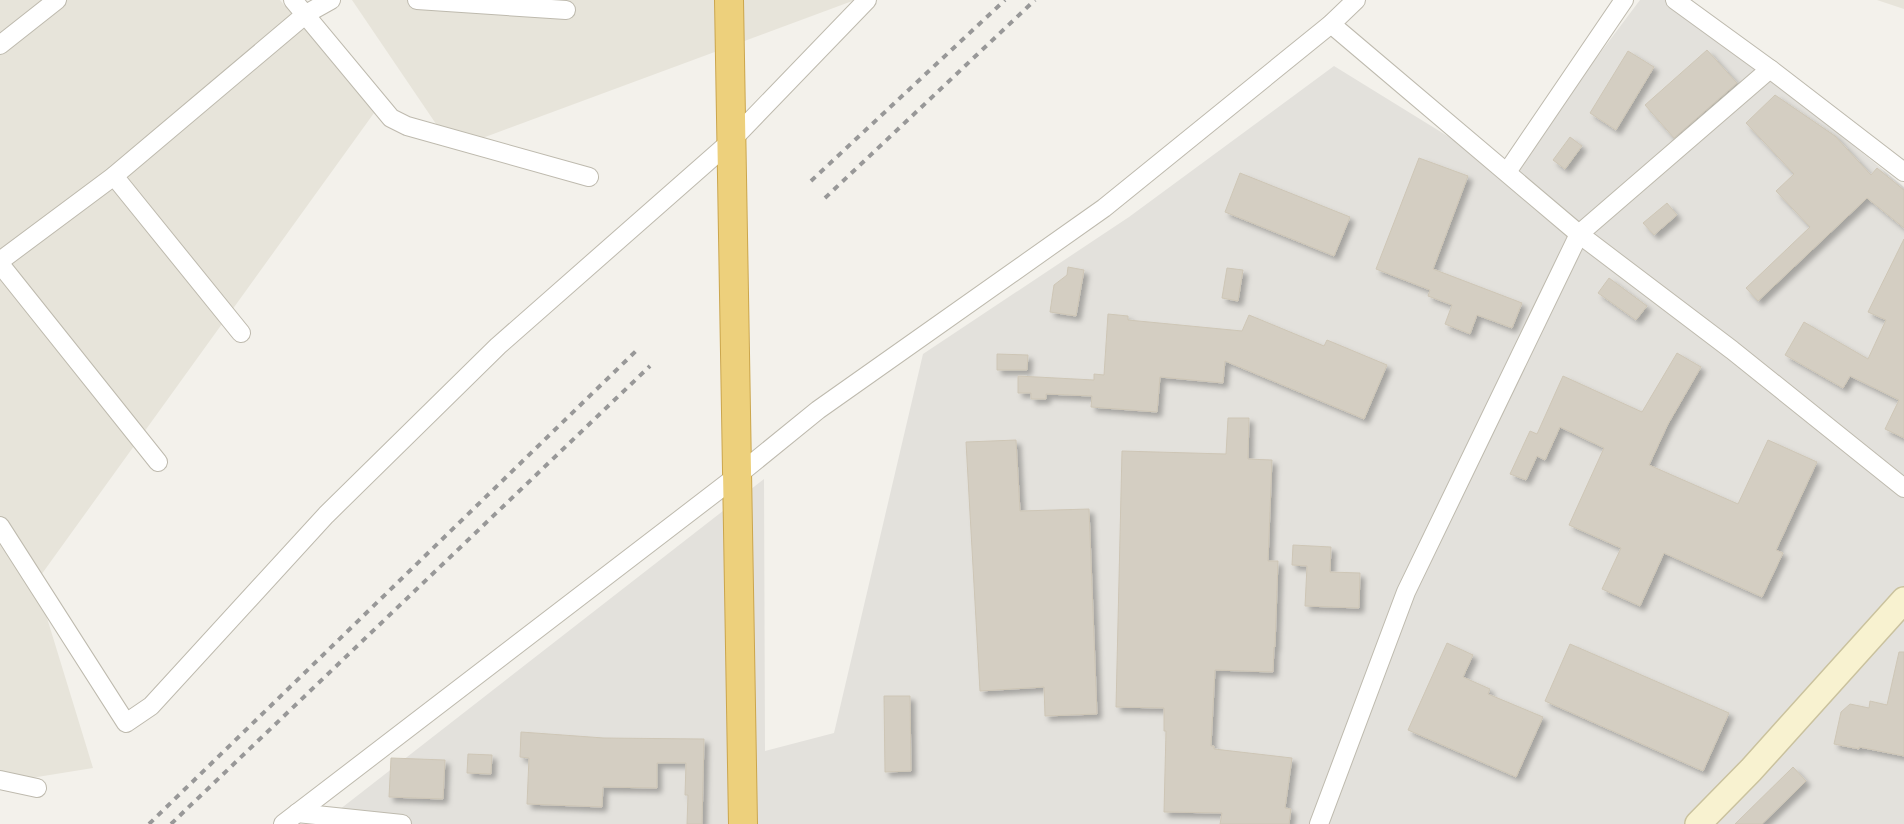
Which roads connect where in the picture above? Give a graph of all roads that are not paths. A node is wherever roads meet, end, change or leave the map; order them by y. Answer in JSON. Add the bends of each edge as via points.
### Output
{"nodes":[{"id":1,"x":57,"y":0,"type":"edge"},
{"id":2,"x":293,"y":0,"type":"edge"},
{"id":3,"x":331,"y":0,"type":"edge"},
{"id":4,"x":417,"y":0,"type":"edge"},
{"id":5,"x":729,"y":0,"type":"edge"},
{"id":6,"x":867,"y":0,"type":"edge"},
{"id":7,"x":1356,"y":0,"type":"edge"},
{"id":8,"x":1624,"y":0,"type":"edge"},
{"id":9,"x":1675,"y":0,"type":"edge"},
{"id":10,"x":566,"y":10,"type":"dead end"},
{"id":11,"x":306,"y":14,"type":"junction"},
{"id":12,"x":1331,"y":24,"type":"junction"},
{"id":13,"x":0,"y":45,"type":"edge"},
{"id":14,"x":1770,"y":69,"type":"junction"},
{"id":15,"x":731,"y":141,"type":"junction"},
{"id":16,"x":1507,"y":172,"type":"junction"},
{"id":17,"x":1904,"y":172,"type":"edge"},
{"id":18,"x":114,"y":176,"type":"junction"},
{"id":19,"x":589,"y":177,"type":"dead end"},
{"id":20,"x":1579,"y":234,"type":"junction"},
{"id":21,"x":0,"y":262,"type":"edge"},
{"id":22,"x":241,"y":333,"type":"dead end"},
{"id":23,"x":158,"y":462,"type":"dead end"},
{"id":24,"x":738,"y":475,"type":"junction"},
{"id":25,"x":1904,"y":488,"type":"edge"},
{"id":26,"x":0,"y":526,"type":"edge"},
{"id":27,"x":1904,"y":600,"type":"edge"},
{"id":28,"x":0,"y":780,"type":"edge"},
{"id":29,"x":37,"y":788,"type":"dead end"},
{"id":30,"x":290,"y":819,"type":"edge"},
{"id":31,"x":402,"y":824,"type":"edge"},
{"id":32,"x":743,"y":824,"type":"edge"},
{"id":33,"x":1319,"y":824,"type":"edge"},
{"id":34,"x":1698,"y":824,"type":"edge"}],
"edges":[{"from":1,"to":13,"type":"street"},
{"from":2,"to":11,"type":"street"},
{"from":3,"to":11,"type":"street"},
{"from":4,"to":10,"type":"street"},
{"from":5,"to":15,"type":"highway"},
{"from":6,"to":15,"type":"street"},
{"from":7,"to":12,"type":"street"},
{"from":8,"to":16,"type":"street"},
{"from":9,"to":14,"type":"street"},
{"from":11,"to":18,"type":"street"},
{"from":11,"to":19,"type":"street","via":[[391,118],[407,126]]},
{"from":12,"to":16,"type":"street"},
{"from":12,"to":24,"type":"street","via":[[1104,208],[818,410]]},
{"from":14,"to":17,"type":"street"},
{"from":14,"to":20,"type":"street"},
{"from":15,"to":24,"type":"highway"},
{"from":15,"to":26,"type":"street","via":[[498,346],[326,515],[151,706],[126,723]]},
{"from":16,"to":20,"type":"street"},
{"from":18,"to":21,"type":"street"},
{"from":18,"to":22,"type":"street"},
{"from":20,"to":25,"type":"street","via":[[1732,350]]},
{"from":20,"to":33,"type":"street","via":[[1406,592]]},
{"from":21,"to":23,"type":"street"},
{"from":24,"to":30,"type":"street"},
{"from":24,"to":32,"type":"highway"},
{"from":27,"to":34,"type":"street"},
{"from":28,"to":29,"type":"street"},
{"from":30,"to":31,"type":"street"}]}
